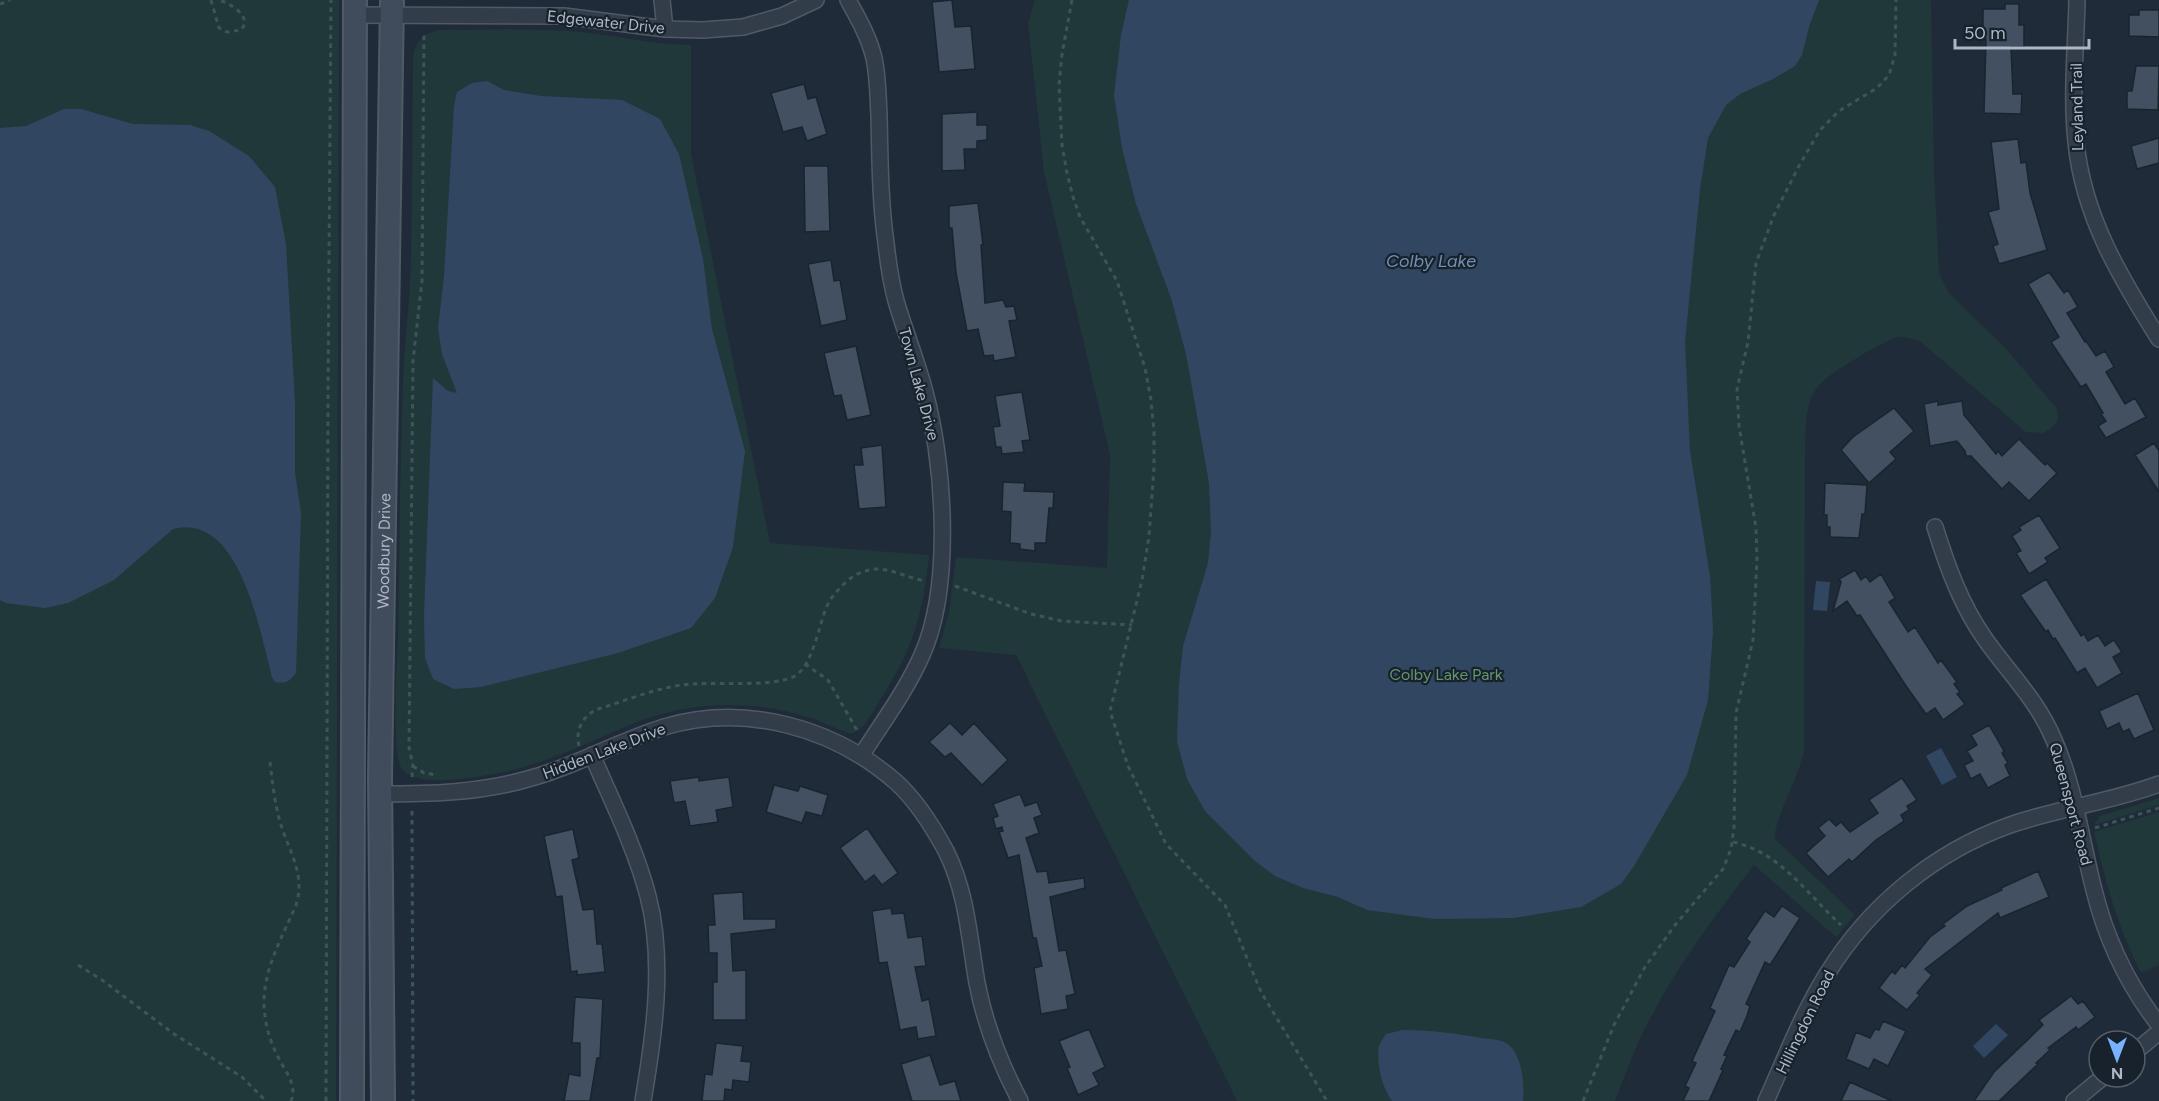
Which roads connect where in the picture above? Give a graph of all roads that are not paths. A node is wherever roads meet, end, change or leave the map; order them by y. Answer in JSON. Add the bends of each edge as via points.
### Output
{"nodes":[{"id":1,"x":662,"y":0,"type":"edge"},
{"id":2,"x":816,"y":0,"type":"edge"},
{"id":3,"x":848,"y":0,"type":"edge"},
{"id":4,"x":2077,"y":0,"type":"edge"},
{"id":5,"x":355,"y":8,"type":"edge"},
{"id":6,"x":392,"y":8,"type":"edge"},
{"id":7,"x":665,"y":29,"type":"junction"},
{"id":8,"x":2159,"y":339,"type":"edge"},
{"id":9,"x":1935,"y":527,"type":"dead end"},
{"id":10,"x":861,"y":756,"type":"junction"},
{"id":11,"x":588,"y":757,"type":"junction"},
{"id":12,"x":2159,"y":784,"type":"edge"},
{"id":13,"x":380,"y":794,"type":"junction"},
{"id":14,"x":2075,"y":808,"type":"junction"},
{"id":15,"x":2159,"y":1025,"type":"edge"},
{"id":16,"x":2159,"y":1032,"type":"edge"},
{"id":17,"x":2147,"y":1042,"type":"edge"},
{"id":18,"x":2088,"y":1089,"type":"edge"},
{"id":19,"x":352,"y":1101,"type":"edge"},
{"id":20,"x":384,"y":1101,"type":"edge"},
{"id":21,"x":643,"y":1101,"type":"edge"},
{"id":22,"x":1020,"y":1101,"type":"edge"},
{"id":23,"x":1766,"y":1101,"type":"edge"},
{"id":24,"x":2074,"y":1101,"type":"edge"}],
"edges":[{"from":1,"to":7,"type":"street"},
{"from":2,"to":7,"type":"street","name":"Edgewater Drive","via":[[782,16],[743,27]]},
{"from":3,"to":10,"type":"street","name":"Town Lake Drive","via":[[874,57],[888,261],[934,428],[942,525],[940,584],[922,655]]},
{"from":4,"to":8,"type":"street","name":"Leyland Trail","via":[[2075,130],[2083,180],[2106,249]]},
{"from":5,"to":6,"type":"street","name":"Edgewater Drive"},
{"from":5,"to":19,"type":"main road","name":"Woodbury Drive"},
{"from":6,"to":7,"type":"street","name":"Edgewater Drive","via":[[424,15],[564,16]]},
{"from":6,"to":13,"type":"main road","name":"Woodbury Drive"},
{"from":9,"to":14,"type":"street","name":"Queensport Road","via":[[1950,574],[1969,614],[2032,699],[2051,733]]},
{"from":10,"to":11,"type":"street","name":"Hidden Lake Drive","via":[[802,728],[739,718],[703,719],[666,727]]},
{"from":10,"to":22,"type":"street","name":"Hidden Lake Drive","via":[[897,783],[925,816],[946,852],[962,890],[985,1021]]},
{"from":11,"to":13,"type":"street","name":"Hidden Lake Drive","via":[[554,771],[494,786],[442,793]]},
{"from":11,"to":21,"type":"street","via":[[633,848],[648,898],[656,989]]},
{"from":12,"to":14,"type":"street","name":"Hillingdon Road"},
{"from":13,"to":20,"type":"main road","name":"Woodbury Drive"},
{"from":14,"to":15,"type":"street","name":"Queensport Road","via":[[2106,930],[2127,976]]},
{"from":14,"to":23,"type":"street","name":"Hillingdon Road","via":[[2014,824],[1972,841],[1934,863],[1884,903],[1826,975]]},
{"from":16,"to":17,"type":"street"},
{"from":18,"to":24,"type":"street"}]}
